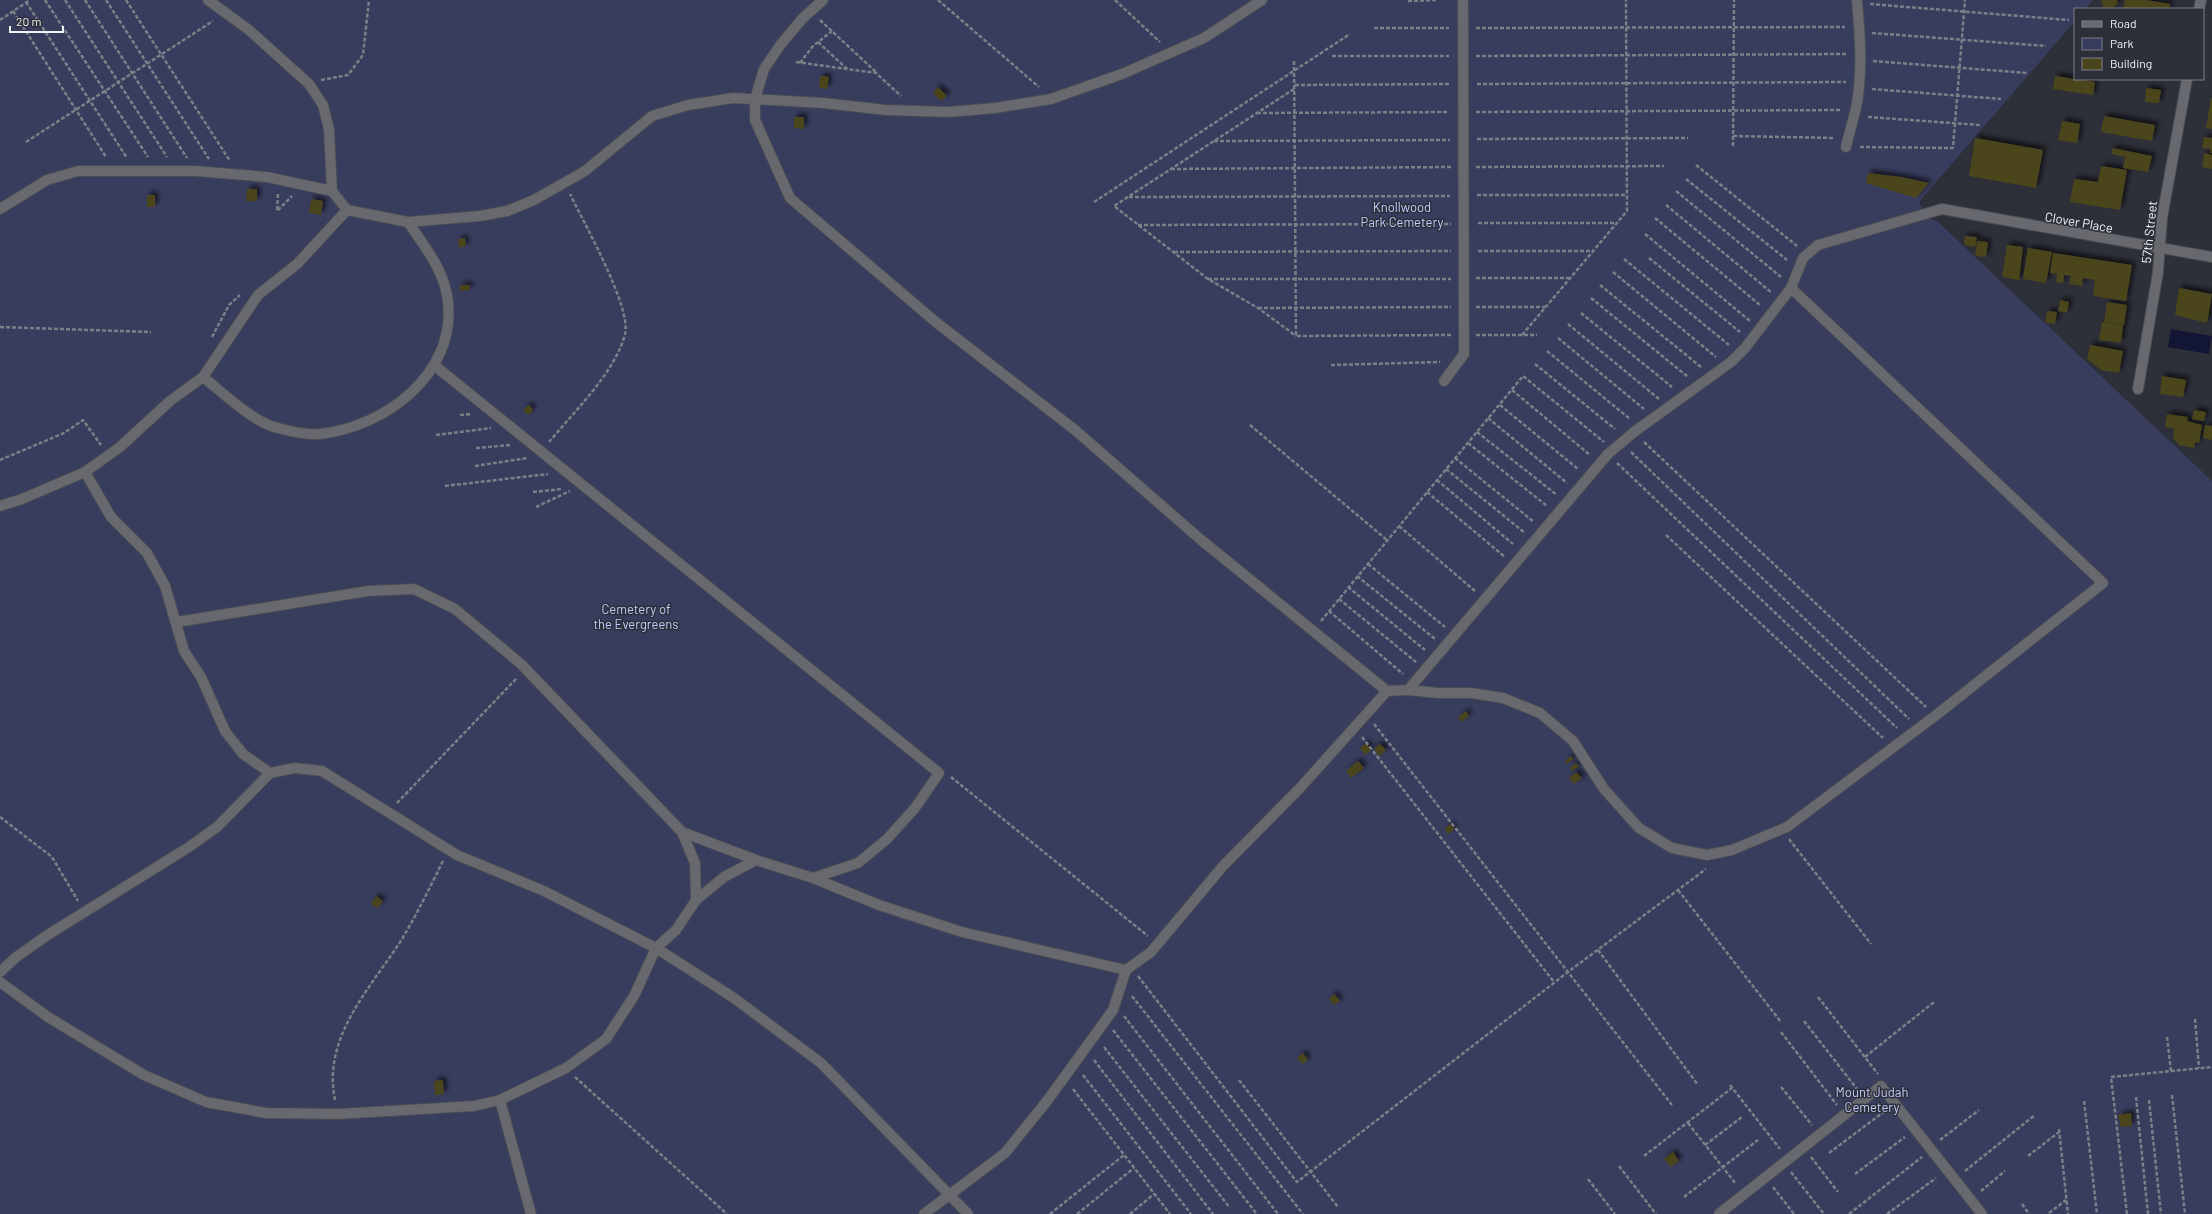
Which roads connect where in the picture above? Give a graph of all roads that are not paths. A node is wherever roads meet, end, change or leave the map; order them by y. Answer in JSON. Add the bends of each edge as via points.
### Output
{"nodes":[{"id":1,"x":208,"y":0,"type":"edge"},
{"id":2,"x":823,"y":0,"type":"edge"},
{"id":3,"x":1262,"y":0,"type":"edge"},
{"id":4,"x":1463,"y":0,"type":"edge"},
{"id":5,"x":1857,"y":2,"type":"edge"},
{"id":6,"x":2187,"y":80,"type":"edge"},
{"id":7,"x":755,"y":99,"type":"junction"},
{"id":8,"x":1847,"y":143,"type":"road end"},
{"id":9,"x":332,"y":191,"type":"junction"},
{"id":10,"x":0,"y":209,"type":"edge"},
{"id":11,"x":347,"y":210,"type":"junction"},
{"id":12,"x":408,"y":222,"type":"junction"},
{"id":13,"x":2159,"y":249,"type":"junction"},
{"id":14,"x":2212,"y":257,"type":"edge"},
{"id":15,"x":1790,"y":288,"type":"junction"},
{"id":16,"x":434,"y":365,"type":"junction"},
{"id":17,"x":203,"y":377,"type":"junction"},
{"id":18,"x":1444,"y":381,"type":"dead end"},
{"id":19,"x":2138,"y":389,"type":"dead end"},
{"id":20,"x":85,"y":472,"type":"junction"},
{"id":21,"x":0,"y":506,"type":"edge"},
{"id":22,"x":177,"y":622,"type":"junction"},
{"id":23,"x":1408,"y":690,"type":"junction"},
{"id":24,"x":1387,"y":691,"type":"junction"},
{"id":25,"x":270,"y":773,"type":"junction"},
{"id":26,"x":682,"y":832,"type":"junction"},
{"id":27,"x":756,"y":860,"type":"junction"},
{"id":28,"x":813,"y":878,"type":"junction"},
{"id":29,"x":696,"y":900,"type":"junction"},
{"id":30,"x":656,"y":948,"type":"junction"},
{"id":31,"x":1128,"y":968,"type":"junction"},
{"id":32,"x":0,"y":972,"type":"edge"},
{"id":33,"x":0,"y":982,"type":"edge"},
{"id":34,"x":500,"y":1100,"type":"junction"},
{"id":35,"x":949,"y":1194,"type":"junction"},
{"id":36,"x":531,"y":1214,"type":"edge"},
{"id":37,"x":924,"y":1214,"type":"edge"},
{"id":38,"x":968,"y":1214,"type":"edge"},
{"id":39,"x":1719,"y":1214,"type":"edge"},
{"id":40,"x":1982,"y":1214,"type":"edge"}],
"edges":[{"from":1,"to":9,"type":"street","via":[[248,30],[309,84],[323,105],[329,129]]},
{"from":2,"to":7,"type":"street","via":[[781,44],[764,69]]},
{"from":3,"to":7,"type":"street","via":[[1204,38],[1122,74],[1051,99],[948,112],[886,110]]},
{"from":4,"to":18,"type":"street","via":[[1464,354]]},
{"from":5,"to":8,"type":"street","via":[[1860,57],[1855,113]]},
{"from":6,"to":13,"type":"street","name":"57th Street","via":[[2162,218]]},
{"from":7,"to":12,"type":"street","via":[[733,98],[688,105],[652,116],[585,171],[534,200],[507,211]]},
{"from":7,"to":24,"type":"street","via":[[755,120],[790,198],[937,323],[1075,430],[1200,539]]},
{"from":9,"to":10,"type":"street","via":[[267,177],[195,171],[78,171],[47,180]]},
{"from":9,"to":11,"type":"street"},
{"from":11,"to":12,"type":"street"},
{"from":11,"to":17,"type":"street","via":[[297,264],[258,295]]},
{"from":12,"to":16,"type":"street","via":[[442,273],[448,302],[447,332]]},
{"from":13,"to":14,"type":"street","name":"Clover Place"},
{"from":13,"to":15,"type":"street","name":"Clover Place","via":[[1942,209],[1818,245],[1806,254]]},
{"from":13,"to":19,"type":"street","name":"57th Street","via":[[2158,272]]},
{"from":15,"to":23,"type":"street","via":[[1745,348],[1731,362],[1633,426],[1608,449],[1589,478]]},
{"from":15,"to":23,"type":"street","via":[[2103,583],[1894,748],[1781,830],[1732,850],[1708,855],[1672,848],[1639,828],[1604,789],[1573,741],[1540,713],[1487,695]]},
{"from":16,"to":17,"type":"street","via":[[418,387],[391,409],[362,423],[319,434],[276,428],[250,414]]},
{"from":16,"to":28,"type":"street","via":[[939,773],[915,808],[887,839],[858,863]]},
{"from":17,"to":20,"type":"street","via":[[170,401],[120,447]]},
{"from":20,"to":21,"type":"street"},
{"from":20,"to":22,"type":"street","via":[[111,517],[146,553],[165,586]]},
{"from":22,"to":25,"type":"street","via":[[184,651],[201,677],[225,731],[243,754]]},
{"from":22,"to":26,"type":"street","via":[[368,591],[414,589],[455,609],[526,670]]},
{"from":23,"to":24,"type":"street"},
{"from":24,"to":31,"type":"street","via":[[1300,788],[1223,866],[1151,952]]},
{"from":25,"to":30,"type":"street","via":[[294,768],[322,770],[449,850],[544,891]]},
{"from":25,"to":32,"type":"street","via":[[216,827],[189,847],[34,945]]},
{"from":26,"to":27,"type":"street"},
{"from":26,"to":29,"type":"street","via":[[695,863]]},
{"from":27,"to":28,"type":"street"},
{"from":27,"to":29,"type":"street","via":[[724,877]]},
{"from":28,"to":31,"type":"street","via":[[879,905],[962,932]]},
{"from":29,"to":30,"type":"street","via":[[676,930]]},
{"from":30,"to":34,"type":"street","via":[[634,996],[606,1039],[566,1068]]},
{"from":30,"to":35,"type":"street","via":[[734,998],[821,1063]]},
{"from":31,"to":35,"type":"street","via":[[1115,1005],[1106,1021],[1004,1153]]},
{"from":33,"to":34,"type":"street","via":[[48,1018],[144,1075],[206,1102],[266,1113],[338,1114],[474,1106]]},
{"from":34,"to":36,"type":"street"},
{"from":35,"to":37,"type":"street"},
{"from":35,"to":38,"type":"street"},
{"from":39,"to":40,"type":"street","via":[[1881,1086]]}]}
